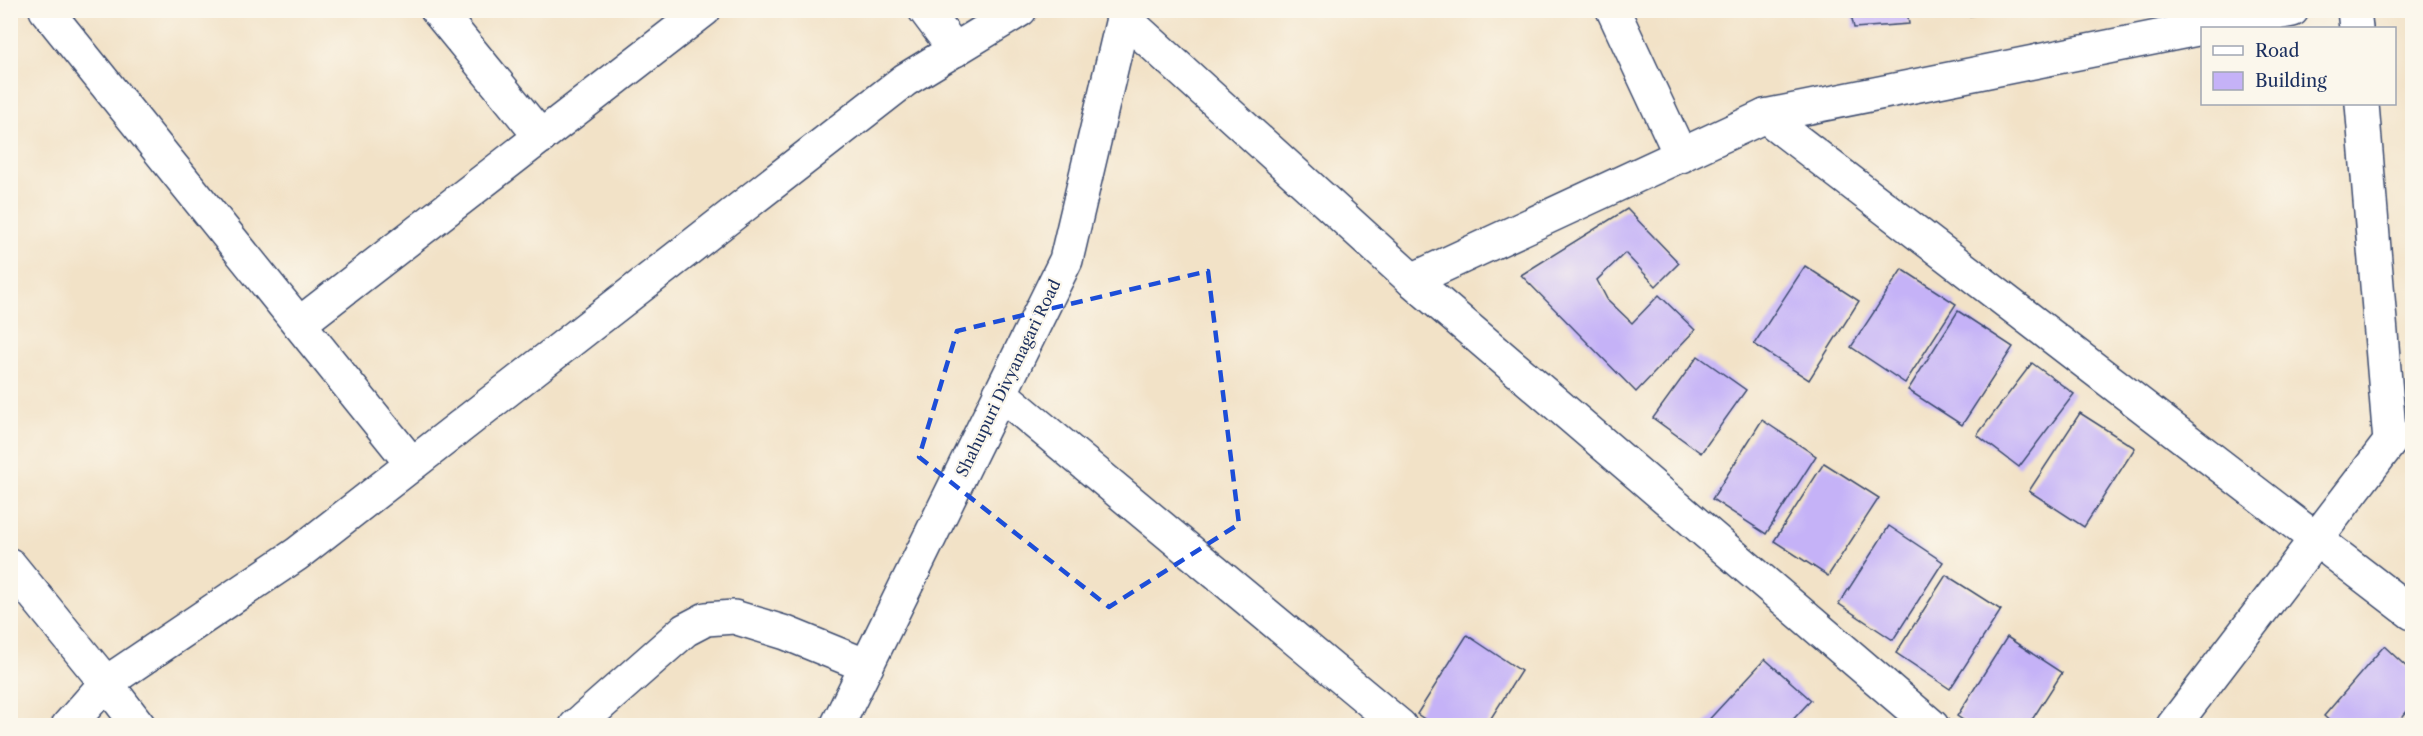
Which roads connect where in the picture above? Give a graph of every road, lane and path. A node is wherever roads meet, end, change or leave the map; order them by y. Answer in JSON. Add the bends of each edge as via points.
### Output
{"nodes":[{"id":1,"x":46,"y":10,"type":"edge"},
{"id":2,"x":437,"y":10,"type":"edge"},
{"id":3,"x":704,"y":10,"type":"edge"},
{"id":4,"x":925,"y":10,"type":"edge"},
{"id":5,"x":1020,"y":10,"type":"edge"},
{"id":6,"x":1613,"y":10,"type":"edge"},
{"id":7,"x":2292,"y":10,"type":"edge"},
{"id":8,"x":2354,"y":10,"type":"edge"},
{"id":9,"x":1129,"y":13,"type":"edge"},
{"id":10,"x":2207,"y":27,"type":"edge"},
{"id":11,"x":2356,"y":27,"type":"edge"},
{"id":12,"x":2201,"y":28,"type":"edge"},
{"id":13,"x":955,"y":50,"type":"junction"},
{"id":14,"x":2362,"y":105,"type":"edge"},
{"id":15,"x":1765,"y":116,"type":"junction"},
{"id":16,"x":541,"y":137,"type":"junction"},
{"id":17,"x":1681,"y":156,"type":"junction"},
{"id":18,"x":1412,"y":280,"type":"junction"},
{"id":19,"x":299,"y":324,"type":"junction"},
{"id":20,"x":1000,"y":393,"type":"junction"},
{"id":21,"x":412,"y":464,"type":"junction"},
{"id":22,"x":2316,"y":539,"type":"junction"},
{"id":23,"x":10,"y":565,"type":"edge"},
{"id":24,"x":2412,"y":613,"type":"edge"},
{"id":25,"x":867,"y":666,"type":"junction"},
{"id":26,"x":106,"y":683,"type":"junction"},
{"id":27,"x":68,"y":726,"type":"edge"},
{"id":28,"x":139,"y":726,"type":"edge"},
{"id":29,"x":576,"y":726,"type":"edge"},
{"id":30,"x":837,"y":726,"type":"edge"},
{"id":31,"x":1400,"y":726,"type":"edge"},
{"id":32,"x":1932,"y":726,"type":"edge"},
{"id":33,"x":2173,"y":726,"type":"edge"}],
"edges":[{"from":1,"to":19,"type":"street"},
{"from":2,"to":16,"type":"street"},
{"from":3,"to":16,"type":"street"},
{"from":4,"to":13,"type":"street"},
{"from":5,"to":13,"type":"street"},
{"from":6,"to":17,"type":"street"},
{"from":7,"to":10,"type":"street"},
{"from":8,"to":11,"type":"street"},
{"from":9,"to":18,"type":"street"},
{"from":9,"to":20,"type":"street","name":"Shahupuri Divyanagari Road","via":[[1066,260]]},
{"from":12,"to":15,"type":"street"},
{"from":13,"to":21,"type":"street","via":[[905,81]]},
{"from":14,"to":22,"type":"street","via":[[2390,442]]},
{"from":15,"to":17,"type":"street"},
{"from":15,"to":22,"type":"street"},
{"from":16,"to":19,"type":"street"},
{"from":17,"to":18,"type":"street"},
{"from":18,"to":32,"type":"street"},
{"from":19,"to":21,"type":"street"},
{"from":20,"to":25,"type":"street","name":"Shahupuri Divyanagari Road"},
{"from":20,"to":31,"type":"street"},
{"from":21,"to":26,"type":"street","via":[[297,554]]},
{"from":22,"to":24,"type":"street"},
{"from":22,"to":33,"type":"street"},
{"from":23,"to":26,"type":"street"},
{"from":25,"to":29,"type":"street","via":[[734,617],[706,619],[685,630]]},
{"from":25,"to":30,"type":"street","name":"Shahupuri Divyanagari Road"},
{"from":26,"to":27,"type":"street"},
{"from":26,"to":28,"type":"street"}]}
